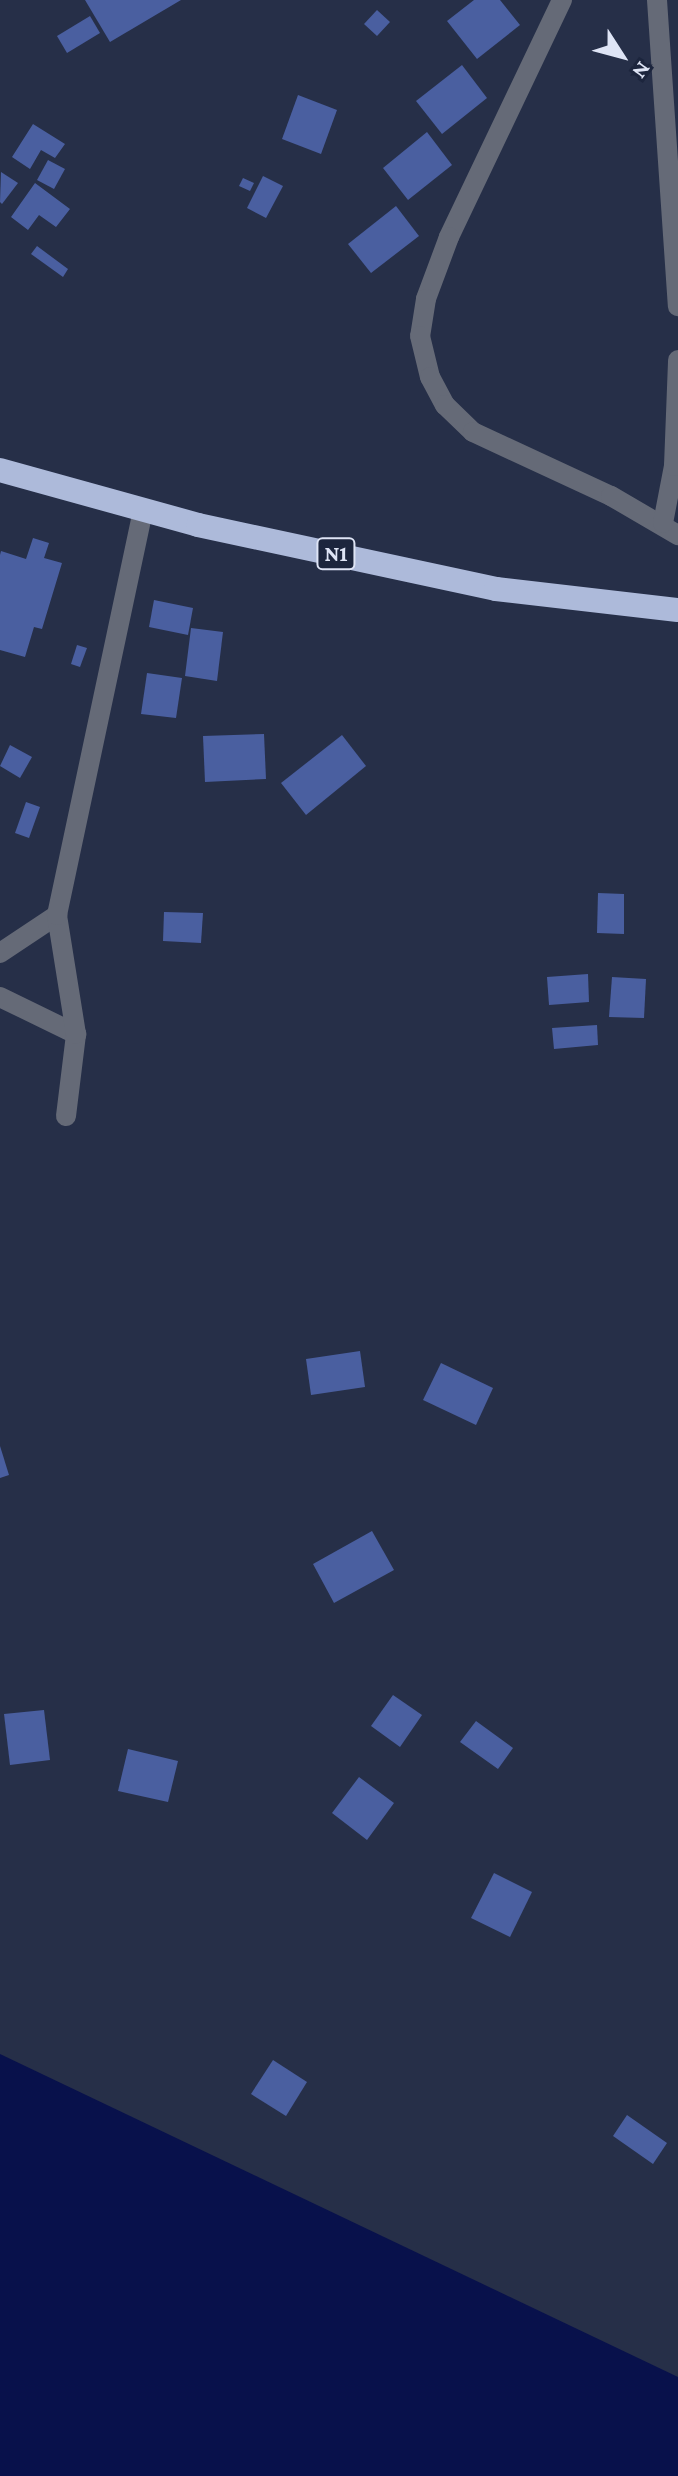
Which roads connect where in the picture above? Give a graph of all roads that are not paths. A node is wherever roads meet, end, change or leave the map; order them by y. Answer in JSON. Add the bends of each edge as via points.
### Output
{"nodes":[{"id":1,"x":562,"y":0,"type":"edge"},
{"id":2,"x":657,"y":0,"type":"edge"},
{"id":3,"x":678,"y":306,"type":"edge"},
{"id":4,"x":678,"y":360,"type":"edge"},
{"id":5,"x":0,"y":470,"type":"edge"},
{"id":6,"x":143,"y":510,"type":"junction"},
{"id":7,"x":670,"y":529,"type":"edge"},
{"id":8,"x":678,"y":610,"type":"edge"},
{"id":9,"x":57,"y":915,"type":"junction"},
{"id":10,"x":0,"y":953,"type":"edge"},
{"id":11,"x":0,"y":997,"type":"edge"},
{"id":12,"x":76,"y":1034,"type":"junction"},
{"id":13,"x":66,"y":1116,"type":"dead end"}],
"edges":[{"from":1,"to":7,"type":"street","via":[[449,237],[426,299],[420,336],[430,377],[445,405],[473,432]]},
{"from":2,"to":3,"type":"street"},
{"from":4,"to":7,"type":"street"},
{"from":5,"to":6,"type":"highway","number":"N1"},
{"from":6,"to":8,"type":"highway","number":"N1","via":[[496,589]]},
{"from":6,"to":9,"type":"street"},
{"from":9,"to":10,"type":"street"},
{"from":9,"to":12,"type":"street"},
{"from":11,"to":12,"type":"street"},
{"from":12,"to":13,"type":"street"}]}
